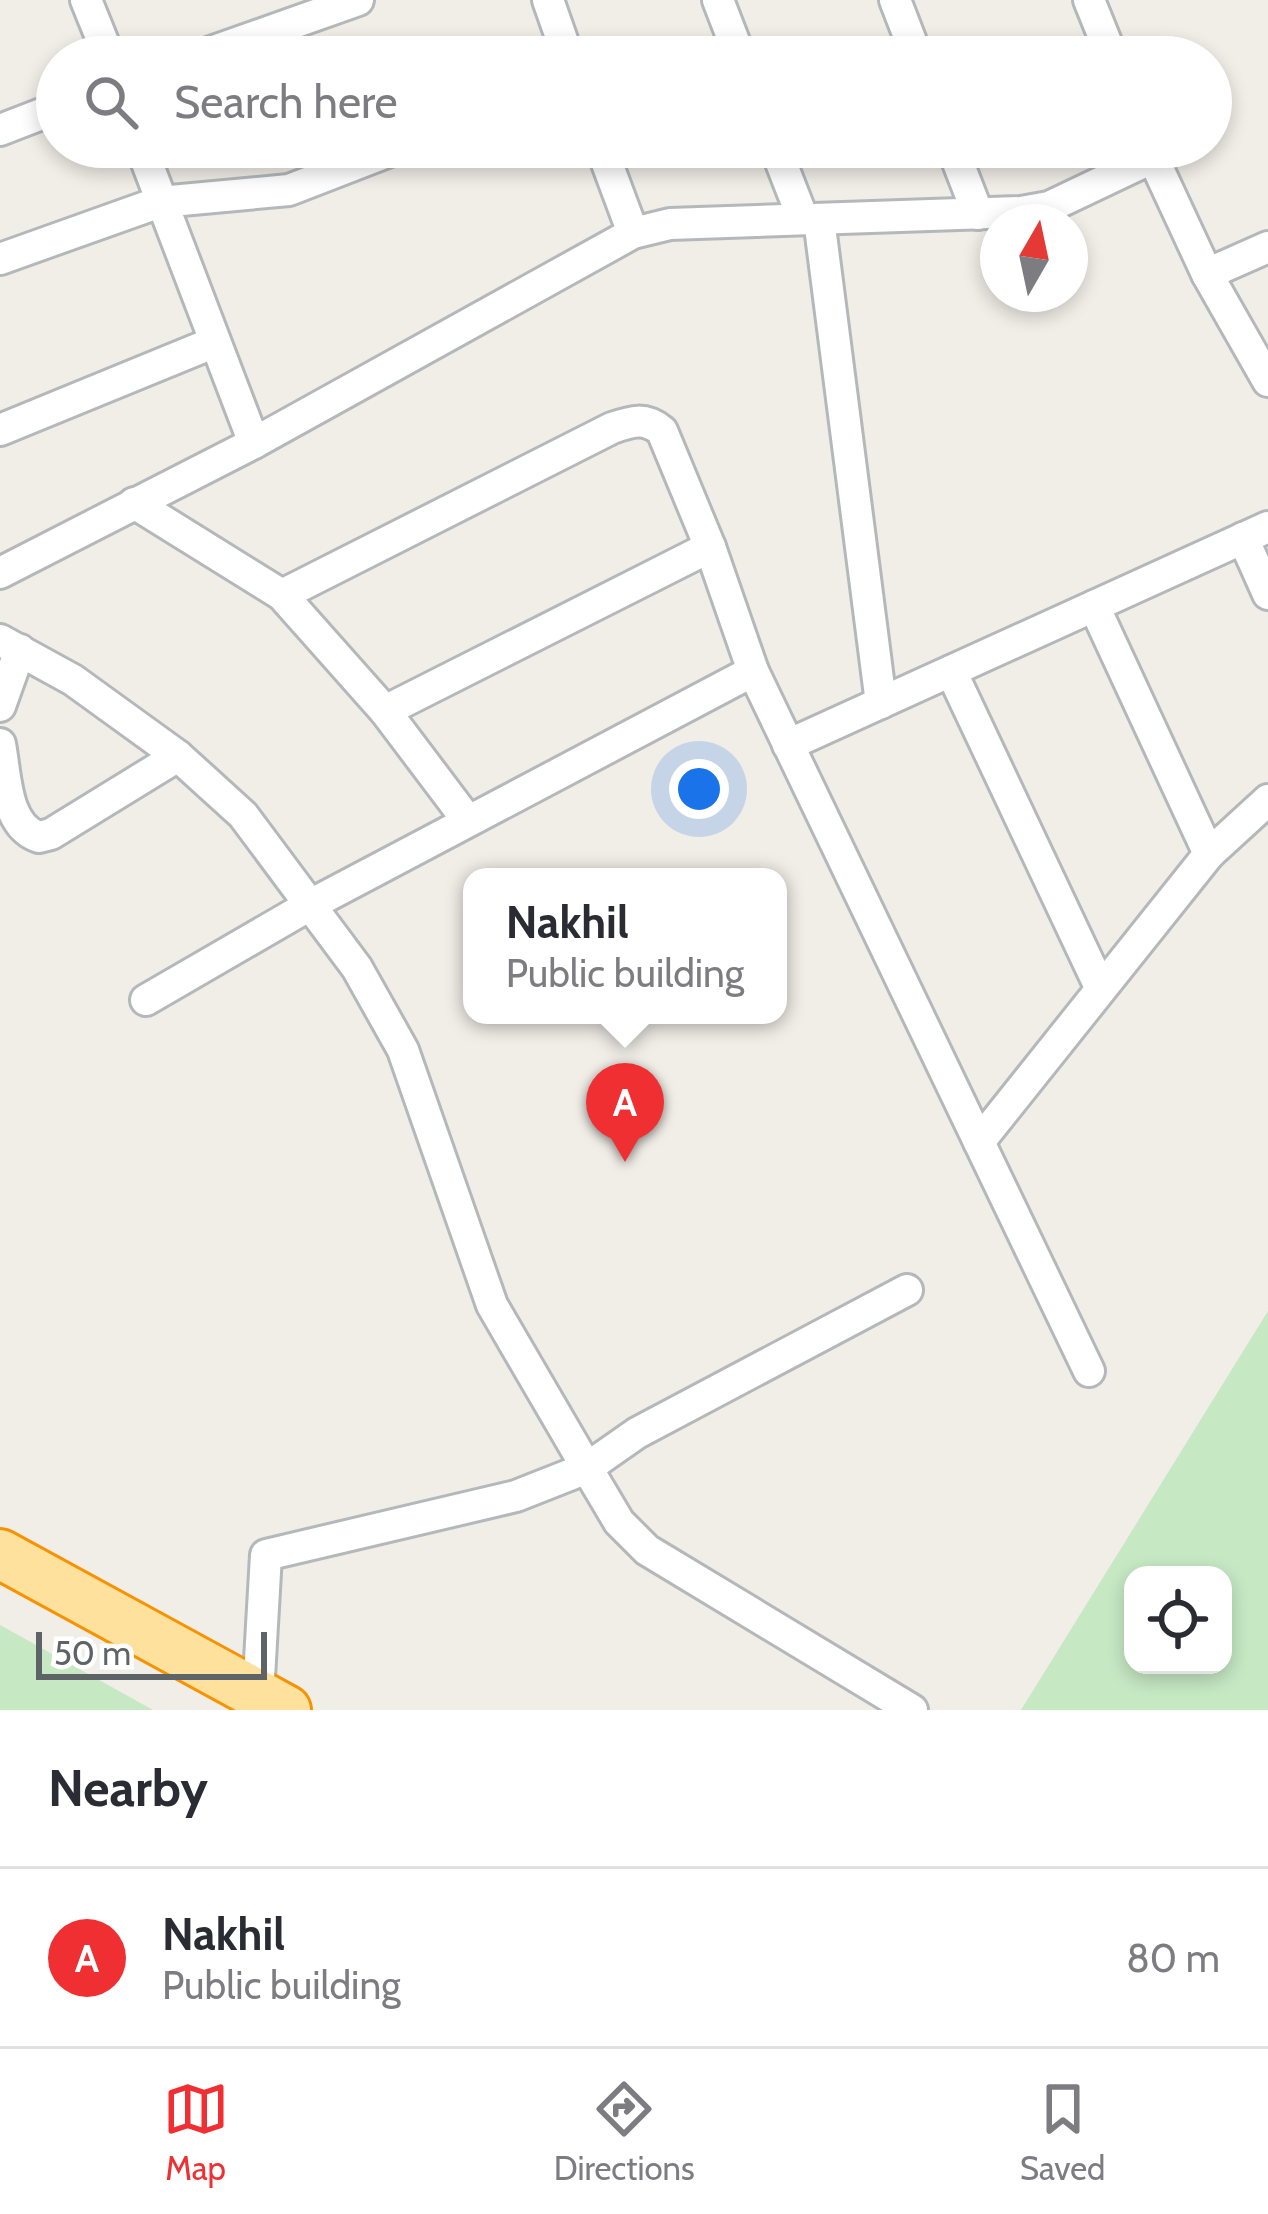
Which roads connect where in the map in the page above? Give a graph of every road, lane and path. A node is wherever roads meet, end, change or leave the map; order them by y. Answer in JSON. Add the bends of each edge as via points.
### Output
{"nodes":[{"id":1,"x":86,"y":0,"type":"edge"},
{"id":2,"x":358,"y":0,"type":"edge"},
{"id":3,"x":718,"y":0,"type":"edge"},
{"id":4,"x":895,"y":0,"type":"edge"},
{"id":5,"x":1089,"y":0,"type":"edge"},
{"id":6,"x":101,"y":36,"type":"edge"},
{"id":7,"x":256,"y":36,"type":"edge"},
{"id":8,"x":732,"y":36,"type":"edge"},
{"id":9,"x":909,"y":36,"type":"edge"},
{"id":10,"x":1104,"y":36,"type":"edge"},
{"id":11,"x":36,"y":116,"type":"edge"},
{"id":12,"x":0,"y":130,"type":"edge"},
{"id":13,"x":148,"y":168,"type":"edge"},
{"id":14,"x":346,"y":168,"type":"edge"},
{"id":15,"x":609,"y":168,"type":"edge"},
{"id":16,"x":786,"y":168,"type":"edge"},
{"id":17,"x":960,"y":168,"type":"edge"},
{"id":18,"x":1122,"y":168,"type":"edge"},
{"id":19,"x":1157,"y":168,"type":"edge"},
{"id":20,"x":160,"y":202,"type":"junction"},
{"id":21,"x":979,"y":214,"type":"junction"},
{"id":22,"x":811,"y":219,"type":"junction"},
{"id":23,"x":633,"y":233,"type":"junction"},
{"id":24,"x":1268,"y":247,"type":"edge"},
{"id":25,"x":0,"y":259,"type":"edge"},
{"id":26,"x":1207,"y":274,"type":"junction"},
{"id":27,"x":215,"y":342,"type":"junction"},
{"id":28,"x":1268,"y":381,"type":"edge"},
{"id":29,"x":0,"y":430,"type":"edge"},
{"id":30,"x":254,"y":443,"type":"junction"},
{"id":31,"x":134,"y":503,"type":"junction"},
{"id":32,"x":1255,"y":532,"type":"edge"},
{"id":33,"x":710,"y":547,"type":"junction"},
{"id":34,"x":0,"y":573,"type":"edge"},
{"id":35,"x":1268,"y":594,"type":"edge"},
{"id":36,"x":282,"y":595,"type":"junction"},
{"id":37,"x":1094,"y":606,"type":"junction"},
{"id":38,"x":10,"y":645,"type":"edge"},
{"id":39,"x":951,"y":670,"type":"junction"},
{"id":40,"x":753,"y":671,"type":"junction"},
{"id":41,"x":881,"y":703,"type":"junction"},
{"id":42,"x":0,"y":706,"type":"edge"},
{"id":43,"x":385,"y":711,"type":"junction"},
{"id":44,"x":0,"y":744,"type":"edge"},
{"id":45,"x":788,"y":745,"type":"junction"},
{"id":46,"x":178,"y":756,"type":"junction"},
{"id":47,"x":1268,"y":800,"type":"edge"},
{"id":48,"x":467,"y":821,"type":"junction"},
{"id":49,"x":1209,"y":854,"type":"junction"},
{"id":50,"x":310,"y":905,"type":"junction"},
{"id":51,"x":1100,"y":987,"type":"junction"},
{"id":52,"x":146,"y":1000,"type":"dead end"},
{"id":53,"x":979,"y":1142,"type":"junction"},
{"id":54,"x":907,"y":1290,"type":"dead end"},
{"id":55,"x":1089,"y":1371,"type":"dead end"},
{"id":56,"x":587,"y":1468,"type":"junction"},
{"id":57,"x":0,"y":1555,"type":"edge"},
{"id":58,"x":272,"y":1702,"type":"edge"},
{"id":59,"x":912,"y":1710,"type":"edge"}],
"edges":[{"from":1,"to":6,"type":"street"},
{"from":2,"to":7,"type":"street"},
{"from":3,"to":8,"type":"street"},
{"from":4,"to":9,"type":"street"},
{"from":5,"to":10,"type":"street"},
{"from":11,"to":12,"type":"street"},
{"from":13,"to":20,"type":"street"},
{"from":14,"to":20,"type":"street","via":[[289,190]]},
{"from":15,"to":23,"type":"street"},
{"from":16,"to":22,"type":"street"},
{"from":17,"to":21,"type":"street"},
{"from":18,"to":21,"type":"street","via":[[1048,207]]},
{"from":19,"to":26,"type":"street"},
{"from":20,"to":25,"type":"street"},
{"from":20,"to":27,"type":"street"},
{"from":21,"to":22,"type":"street"},
{"from":22,"to":23,"type":"street","via":[[670,224]]},
{"from":22,"to":41,"type":"street"},
{"from":23,"to":30,"type":"street"},
{"from":24,"to":26,"type":"street"},
{"from":26,"to":28,"type":"street"},
{"from":27,"to":29,"type":"street"},
{"from":27,"to":30,"type":"street"},
{"from":30,"to":31,"type":"street"},
{"from":31,"to":34,"type":"street"},
{"from":31,"to":36,"type":"street"},
{"from":32,"to":35,"type":"street"},
{"from":32,"to":37,"type":"street"},
{"from":33,"to":36,"type":"street","via":[[662,431],[633,420]]},
{"from":33,"to":40,"type":"street"},
{"from":33,"to":43,"type":"street"},
{"from":36,"to":43,"type":"street"},
{"from":37,"to":39,"type":"street"},
{"from":37,"to":49,"type":"street"},
{"from":38,"to":42,"type":"street"},
{"from":38,"to":46,"type":"street"},
{"from":39,"to":41,"type":"street"},
{"from":39,"to":51,"type":"street"},
{"from":40,"to":45,"type":"street"},
{"from":40,"to":48,"type":"street"},
{"from":41,"to":45,"type":"street"},
{"from":43,"to":48,"type":"street"},
{"from":44,"to":46,"type":"street","via":[[14,814],[39,837]]},
{"from":45,"to":53,"type":"street"},
{"from":46,"to":50,"type":"street","via":[[243,815]]},
{"from":47,"to":49,"type":"street"},
{"from":48,"to":50,"type":"street"},
{"from":49,"to":51,"type":"street"},
{"from":50,"to":52,"type":"street"},
{"from":50,"to":56,"type":"street","via":[[403,1050],[492,1305]]},
{"from":51,"to":53,"type":"street"},
{"from":53,"to":55,"type":"street"},
{"from":54,"to":56,"type":"street","via":[[637,1433]]},
{"from":56,"to":58,"type":"street","via":[[516,1496],[266,1555]]},
{"from":56,"to":59,"type":"street","via":[[619,1522],[647,1550]]},
{"from":57,"to":58,"type":"highway"}]}
